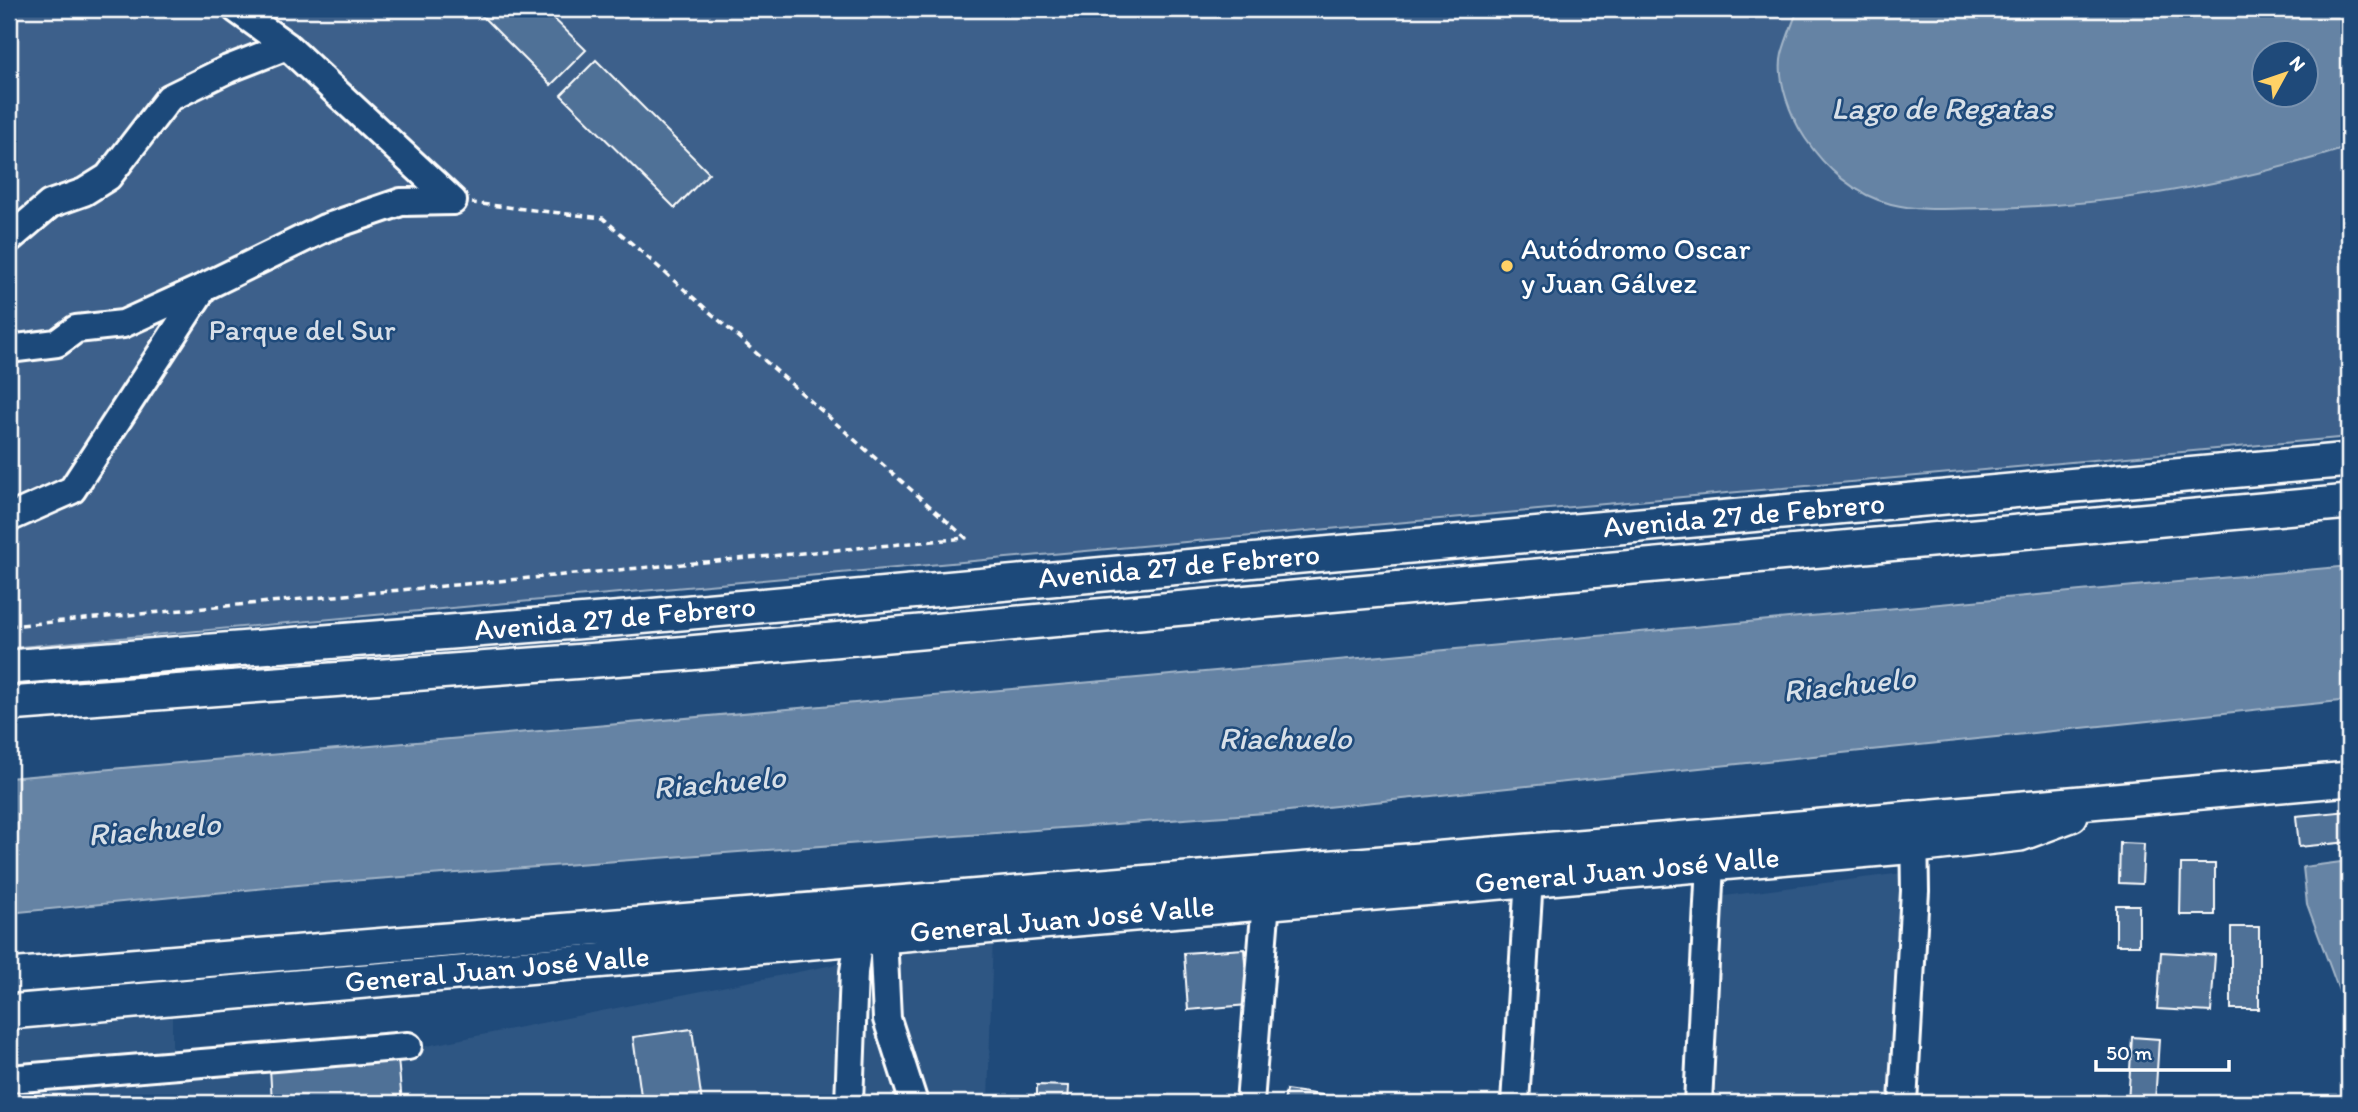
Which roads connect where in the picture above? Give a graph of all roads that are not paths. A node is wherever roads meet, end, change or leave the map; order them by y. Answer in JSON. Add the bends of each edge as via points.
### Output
{"nodes":[{"id":1,"x":236,"y":9,"type":"edge"},
{"id":2,"x":287,"y":46,"type":"junction"},
{"id":3,"x":9,"y":239,"type":"edge"},
{"id":4,"x":204,"y":287,"type":"junction"},
{"id":5,"x":9,"y":349,"type":"edge"},
{"id":6,"x":2349,"y":460,"type":"edge"},
{"id":7,"x":2349,"y":502,"type":"edge"},
{"id":8,"x":9,"y":518,"type":"edge"},
{"id":9,"x":9,"y":667,"type":"edge"},
{"id":10,"x":9,"y":704,"type":"edge"},
{"id":11,"x":2349,"y":779,"type":"edge"},
{"id":12,"x":1914,"y":832,"type":"junction"},
{"id":13,"x":1711,"y":849,"type":"junction"},
{"id":14,"x":1529,"y":878,"type":"junction"},
{"id":15,"x":1266,"y":901,"type":"junction"},
{"id":16,"x":871,"y":936,"type":"junction"},
{"id":17,"x":9,"y":976,"type":"edge"},
{"id":18,"x":9,"y":1012,"type":"edge"},
{"id":19,"x":408,"y":1046,"type":"dead end"},
{"id":20,"x":9,"y":1079,"type":"edge"},
{"id":21,"x":849,"y":1103,"type":"edge"},
{"id":22,"x":914,"y":1103,"type":"edge"},
{"id":23,"x":1250,"y":1103,"type":"edge"},
{"id":24,"x":1516,"y":1103,"type":"edge"},
{"id":25,"x":1698,"y":1103,"type":"edge"},
{"id":26,"x":1903,"y":1103,"type":"edge"}],
"edges":[{"from":1,"to":2,"type":"street"},
{"from":2,"to":3,"type":"street","via":[[169,98],[108,177],[50,204]]},
{"from":2,"to":4,"type":"street","via":[[453,201],[388,206],[325,228]]},
{"from":4,"to":5,"type":"street","via":[[123,324],[76,329],[57,343]]},
{"from":4,"to":8,"type":"street","via":[[72,490]]},
{"from":6,"to":9,"type":"main road","name":"Avenida 27 de Febrero","via":[[626,618]]},
{"from":7,"to":10,"type":"main road","name":"Avenida 27 de Febrero","via":[[678,654]]},
{"from":11,"to":12,"type":"main road","name":"General Juan José Valle","via":[[2110,800],[2020,834]]},
{"from":12,"to":13,"type":"main road","name":"General Juan José Valle"},
{"from":12,"to":26,"type":"street"},
{"from":13,"to":14,"type":"main road","name":"General Juan José Valle"},
{"from":13,"to":17,"type":"main road","name":"General Juan José Valle"},
{"from":13,"to":25,"type":"street"},
{"from":14,"to":15,"type":"main road","name":"General Juan José Valle"},
{"from":14,"to":24,"type":"street"},
{"from":15,"to":16,"type":"main road","name":"General Juan José Valle"},
{"from":15,"to":23,"type":"street"},
{"from":16,"to":18,"type":"main road","name":"General Juan José Valle"},
{"from":16,"to":21,"type":"street","via":[[854,972]]},
{"from":16,"to":22,"type":"street","via":[[887,1019]]},
{"from":19,"to":20,"type":"street"}]}
